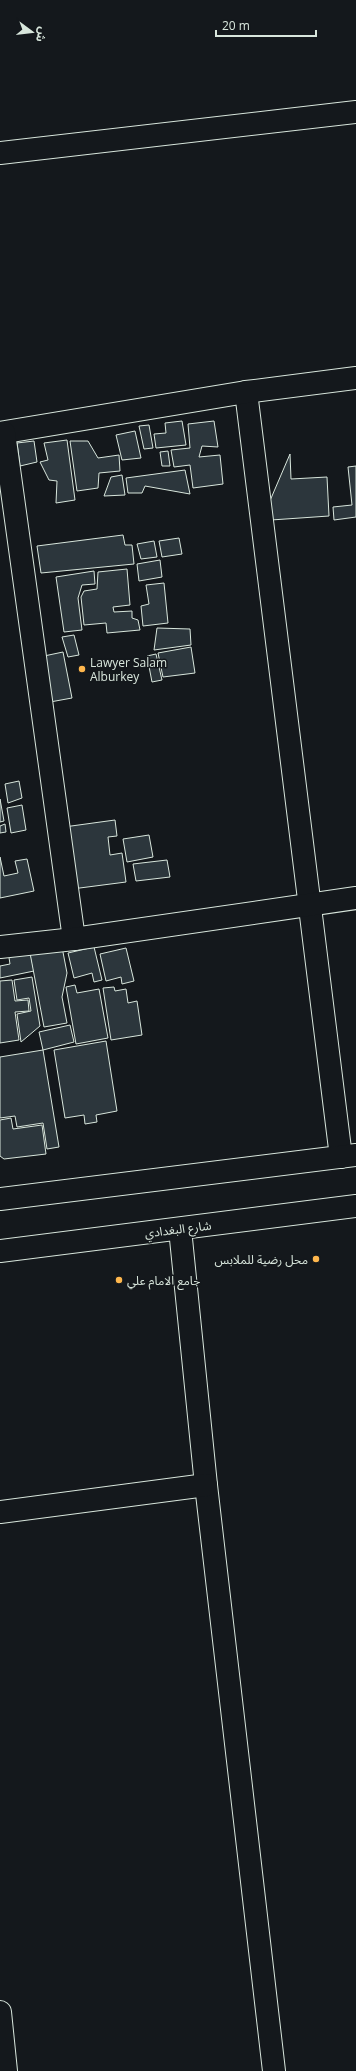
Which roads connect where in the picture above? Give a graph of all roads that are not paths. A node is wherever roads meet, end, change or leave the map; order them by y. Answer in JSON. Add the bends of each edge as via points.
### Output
{"nodes":[{"id":1,"x":356,"y":112,"type":"edge"},
{"id":2,"x":0,"y":153,"type":"edge"},
{"id":3,"x":356,"y":378,"type":"edge"},
{"id":4,"x":246,"y":392,"type":"junction"},
{"id":5,"x":2,"y":433,"type":"edge"},
{"id":6,"x":356,"y":898,"type":"edge"},
{"id":7,"x":309,"y":904,"type":"junction"},
{"id":8,"x":74,"y":939,"type":"junction"},
{"id":9,"x":0,"y":947,"type":"edge"},
{"id":10,"x":349,"y":1156,"type":"edge"},
{"id":11,"x":0,"y":1199,"type":"edge"},
{"id":12,"x":356,"y":1206,"type":"edge"},
{"id":13,"x":180,"y":1229,"type":"junction"},
{"id":14,"x":0,"y":1251,"type":"edge"},
{"id":15,"x":206,"y":1486,"type":"junction"},
{"id":16,"x":0,"y":1512,"type":"edge"},
{"id":17,"x":0,"y":2012,"type":"edge"},
{"id":18,"x":6,"y":2071,"type":"edge"},
{"id":19,"x":274,"y":2071,"type":"edge"}],
"edges":[{"from":1,"to":2,"type":"street"},
{"from":3,"to":4,"type":"street"},
{"from":4,"to":5,"type":"street"},
{"from":4,"to":7,"type":"street"},
{"from":5,"to":8,"type":"street"},
{"from":6,"to":7,"type":"street"},
{"from":7,"to":8,"type":"street"},
{"from":7,"to":10,"type":"street"},
{"from":8,"to":9,"type":"street"},
{"from":10,"to":11,"type":"street"},
{"from":12,"to":13,"type":"street","name":"شارع البغدادي"},
{"from":13,"to":14,"type":"street","name":"شارع البغدادي"},
{"from":13,"to":15,"type":"street"},
{"from":15,"to":16,"type":"street"},
{"from":15,"to":19,"type":"street"},
{"from":17,"to":18,"type":"street"}]}
